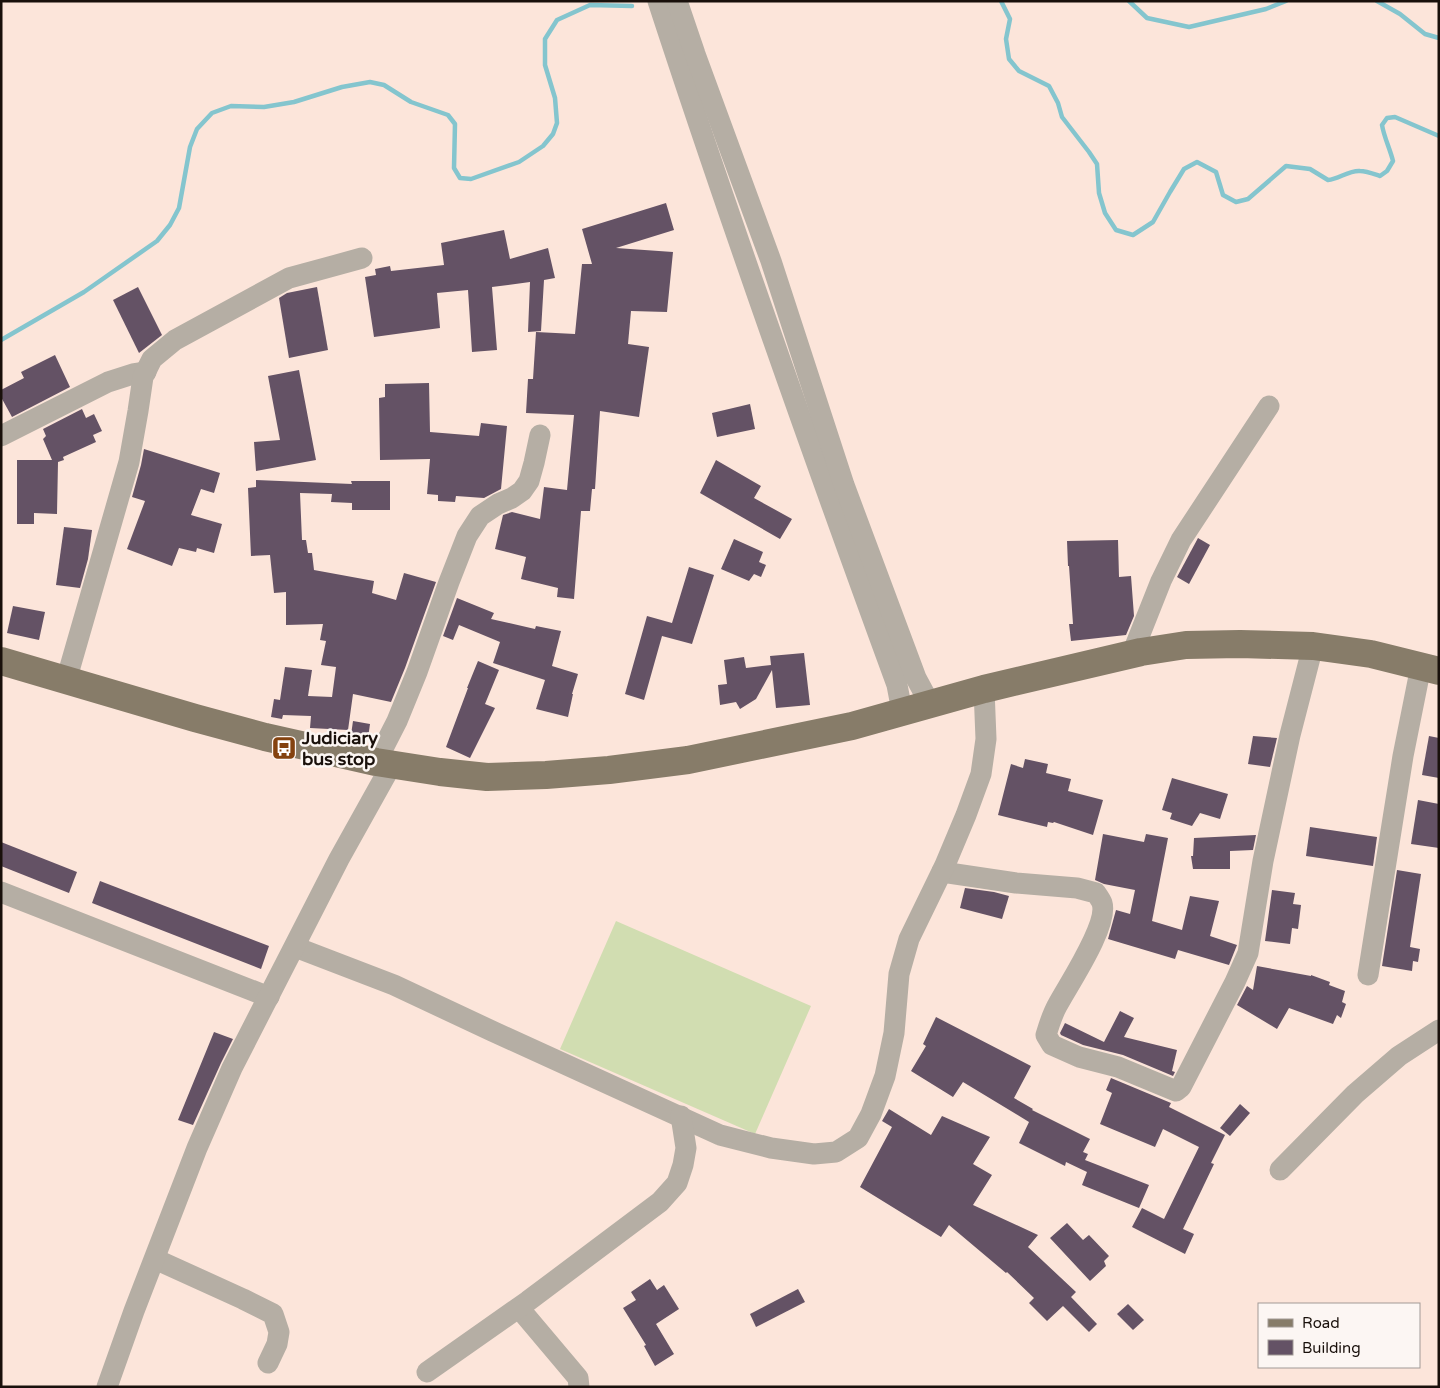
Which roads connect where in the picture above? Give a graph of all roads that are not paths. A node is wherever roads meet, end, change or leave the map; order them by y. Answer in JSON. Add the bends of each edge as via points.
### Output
{"nodes":[{"id":1,"x":658,"y":1,"type":"edge"},
{"id":2,"x":677,"y":1,"type":"edge"},
{"id":3,"x":362,"y":258,"type":"dead end"},
{"id":4,"x":146,"y":372,"type":"junction"},
{"id":5,"x":1269,"y":406,"type":"dead end"},
{"id":6,"x":540,"y":435,"type":"dead end"},
{"id":7,"x":1,"y":436,"type":"edge"},
{"id":8,"x":1313,"y":646,"type":"junction"},
{"id":9,"x":1132,"y":654,"type":"junction"},
{"id":10,"x":1,"y":661,"type":"edge"},
{"id":11,"x":1430,"y":668,"type":"edge"},
{"id":12,"x":66,"y":681,"type":"junction"},
{"id":13,"x":984,"y":689,"type":"junction"},
{"id":14,"x":930,"y":704,"type":"junction"},
{"id":15,"x":902,"y":712,"type":"junction"},
{"id":16,"x":384,"y":763,"type":"junction"},
{"id":17,"x":942,"y":872,"type":"junction"},
{"id":18,"x":1,"y":892,"type":"edge"},
{"id":19,"x":294,"y":947,"type":"junction"},
{"id":20,"x":1368,"y":975,"type":"dead end"},
{"id":21,"x":269,"y":997,"type":"junction"},
{"id":22,"x":1439,"y":1030,"type":"edge"},
{"id":23,"x":681,"y":1116,"type":"junction"},
{"id":24,"x":1280,"y":1170,"type":"dead end"},
{"id":25,"x":155,"y":1259,"type":"junction"},
{"id":26,"x":519,"y":1308,"type":"junction"},
{"id":27,"x":268,"y":1363,"type":"dead end"},
{"id":28,"x":427,"y":1372,"type":"dead end"},
{"id":29,"x":107,"y":1387,"type":"edge"},
{"id":30,"x":579,"y":1387,"type":"edge"}],
"edges":[{"from":1,"to":15,"type":"street","via":[[694,113],[897,685]]},
{"from":2,"to":14,"type":"street","via":[[771,261],[844,485],[916,678]]},
{"from":3,"to":4,"type":"street","via":[[289,278],[175,340],[152,359]]},
{"from":4,"to":7,"type":"street","via":[[108,382]]},
{"from":4,"to":12,"type":"street","via":[[129,462]]},
{"from":5,"to":9,"type":"street","via":[[1181,540]]},
{"from":6,"to":16,"type":"street","via":[[532,472],[522,491],[480,516],[467,536]]},
{"from":8,"to":9,"type":"main road","via":[[1186,646]]},
{"from":8,"to":11,"type":"main road","via":[[1371,654]]},
{"from":8,"to":17,"type":"street","via":[[1263,860],[1248,953],[1181,1087],[1176,1091],[1118,1067],[1079,1057],[1052,1045],[1046,1035],[1056,1007],[1091,947],[1101,923],[1103,904],[1096,893]]},
{"from":9,"to":13,"type":"main road"},
{"from":10,"to":12,"type":"main road"},
{"from":11,"to":20,"type":"street","via":[[1403,756]]},
{"from":12,"to":16,"type":"main road","via":[[265,737]]},
{"from":13,"to":14,"type":"main road"},
{"from":13,"to":17,"type":"street","via":[[986,739],[981,774]]},
{"from":14,"to":15,"type":"main road"},
{"from":15,"to":16,"type":"main road","via":[[852,726],[688,760],[609,770],[487,777]]},
{"from":16,"to":19,"type":"street"},
{"from":17,"to":23,"type":"street","via":[[909,939],[899,974],[894,1033],[885,1076],[858,1138],[836,1152],[814,1154],[771,1148],[720,1135]]},
{"from":18,"to":21,"type":"street"},
{"from":19,"to":21,"type":"street"},
{"from":19,"to":23,"type":"street","via":[[394,985]]},
{"from":21,"to":25,"type":"street","via":[[232,1068],[197,1148]]},
{"from":22,"to":24,"type":"street","via":[[1399,1056],[1355,1094]]},
{"from":23,"to":26,"type":"street","via":[[686,1148],[677,1183],[660,1202]]},
{"from":25,"to":27,"type":"street","via":[[273,1314],[279,1332]]},
{"from":25,"to":29,"type":"street"},
{"from":26,"to":28,"type":"street"},
{"from":26,"to":30,"type":"street","via":[[578,1378]]}]}
